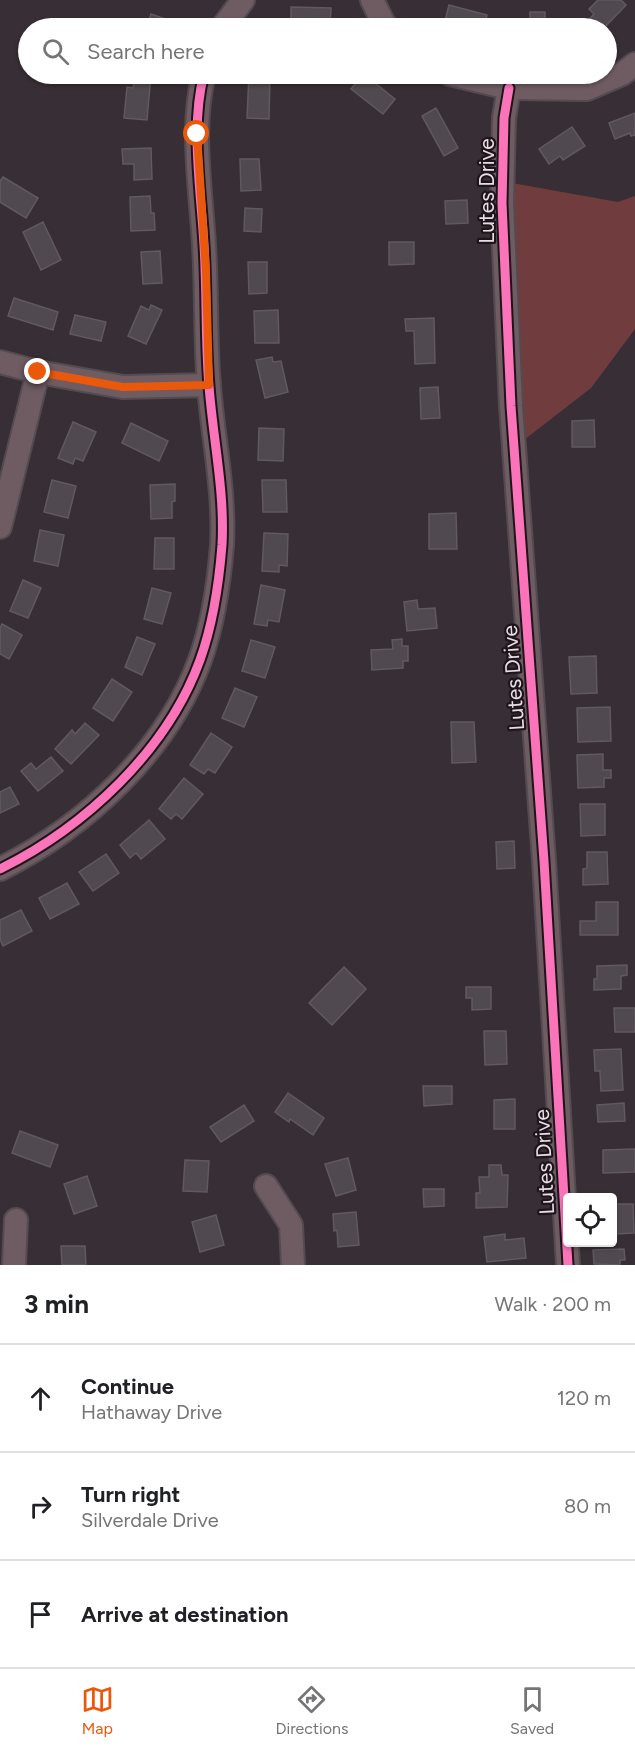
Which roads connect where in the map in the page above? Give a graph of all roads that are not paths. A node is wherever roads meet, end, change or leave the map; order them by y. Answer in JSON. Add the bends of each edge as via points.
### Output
{"nodes":[{"id":1,"x":243,"y":0,"type":"edge"},
{"id":2,"x":372,"y":0,"type":"edge"},
{"id":3,"x":230,"y":18,"type":"edge"},
{"id":4,"x":381,"y":18,"type":"edge"},
{"id":5,"x":635,"y":64,"type":"edge"},
{"id":6,"x":617,"y":76,"type":"edge"},
{"id":7,"x":203,"y":84,"type":"edge"},
{"id":8,"x":492,"y":84,"type":"edge"},
{"id":9,"x":599,"y":84,"type":"edge"},
{"id":10,"x":509,"y":88,"type":"junction"},
{"id":11,"x":0,"y":362,"type":"edge"},
{"id":12,"x":38,"y":372,"type":"junction"},
{"id":13,"x":209,"y":385,"type":"junction"},
{"id":14,"x":0,"y":527,"type":"edge"},
{"id":15,"x":0,"y":869,"type":"edge"},
{"id":16,"x":266,"y":1186,"type":"dead end"},
{"id":17,"x":16,"y":1220,"type":"dead end"},
{"id":18,"x":14,"y":1265,"type":"edge"},
{"id":19,"x":293,"y":1265,"type":"edge"},
{"id":20,"x":568,"y":1265,"type":"edge"}],
"edges":[{"from":1,"to":3,"type":"street"},
{"from":2,"to":4,"type":"street"},
{"from":5,"to":6,"type":"street"},
{"from":7,"to":13,"type":"street","via":[[197,134]]},
{"from":8,"to":10,"type":"street"},
{"from":9,"to":10,"type":"street","via":[[587,89]]},
{"from":10,"to":20,"type":"street","name":"Lutes Drive","via":[[501,203]]},
{"from":11,"to":12,"type":"street"},
{"from":12,"to":13,"type":"street","via":[[123,387]]},
{"from":12,"to":14,"type":"street"},
{"from":13,"to":15,"type":"street","via":[[222,543],[210,625],[186,693],[130,773],[52,838]]},
{"from":16,"to":19,"type":"street","via":[[291,1225]]},
{"from":17,"to":18,"type":"street"}]}
